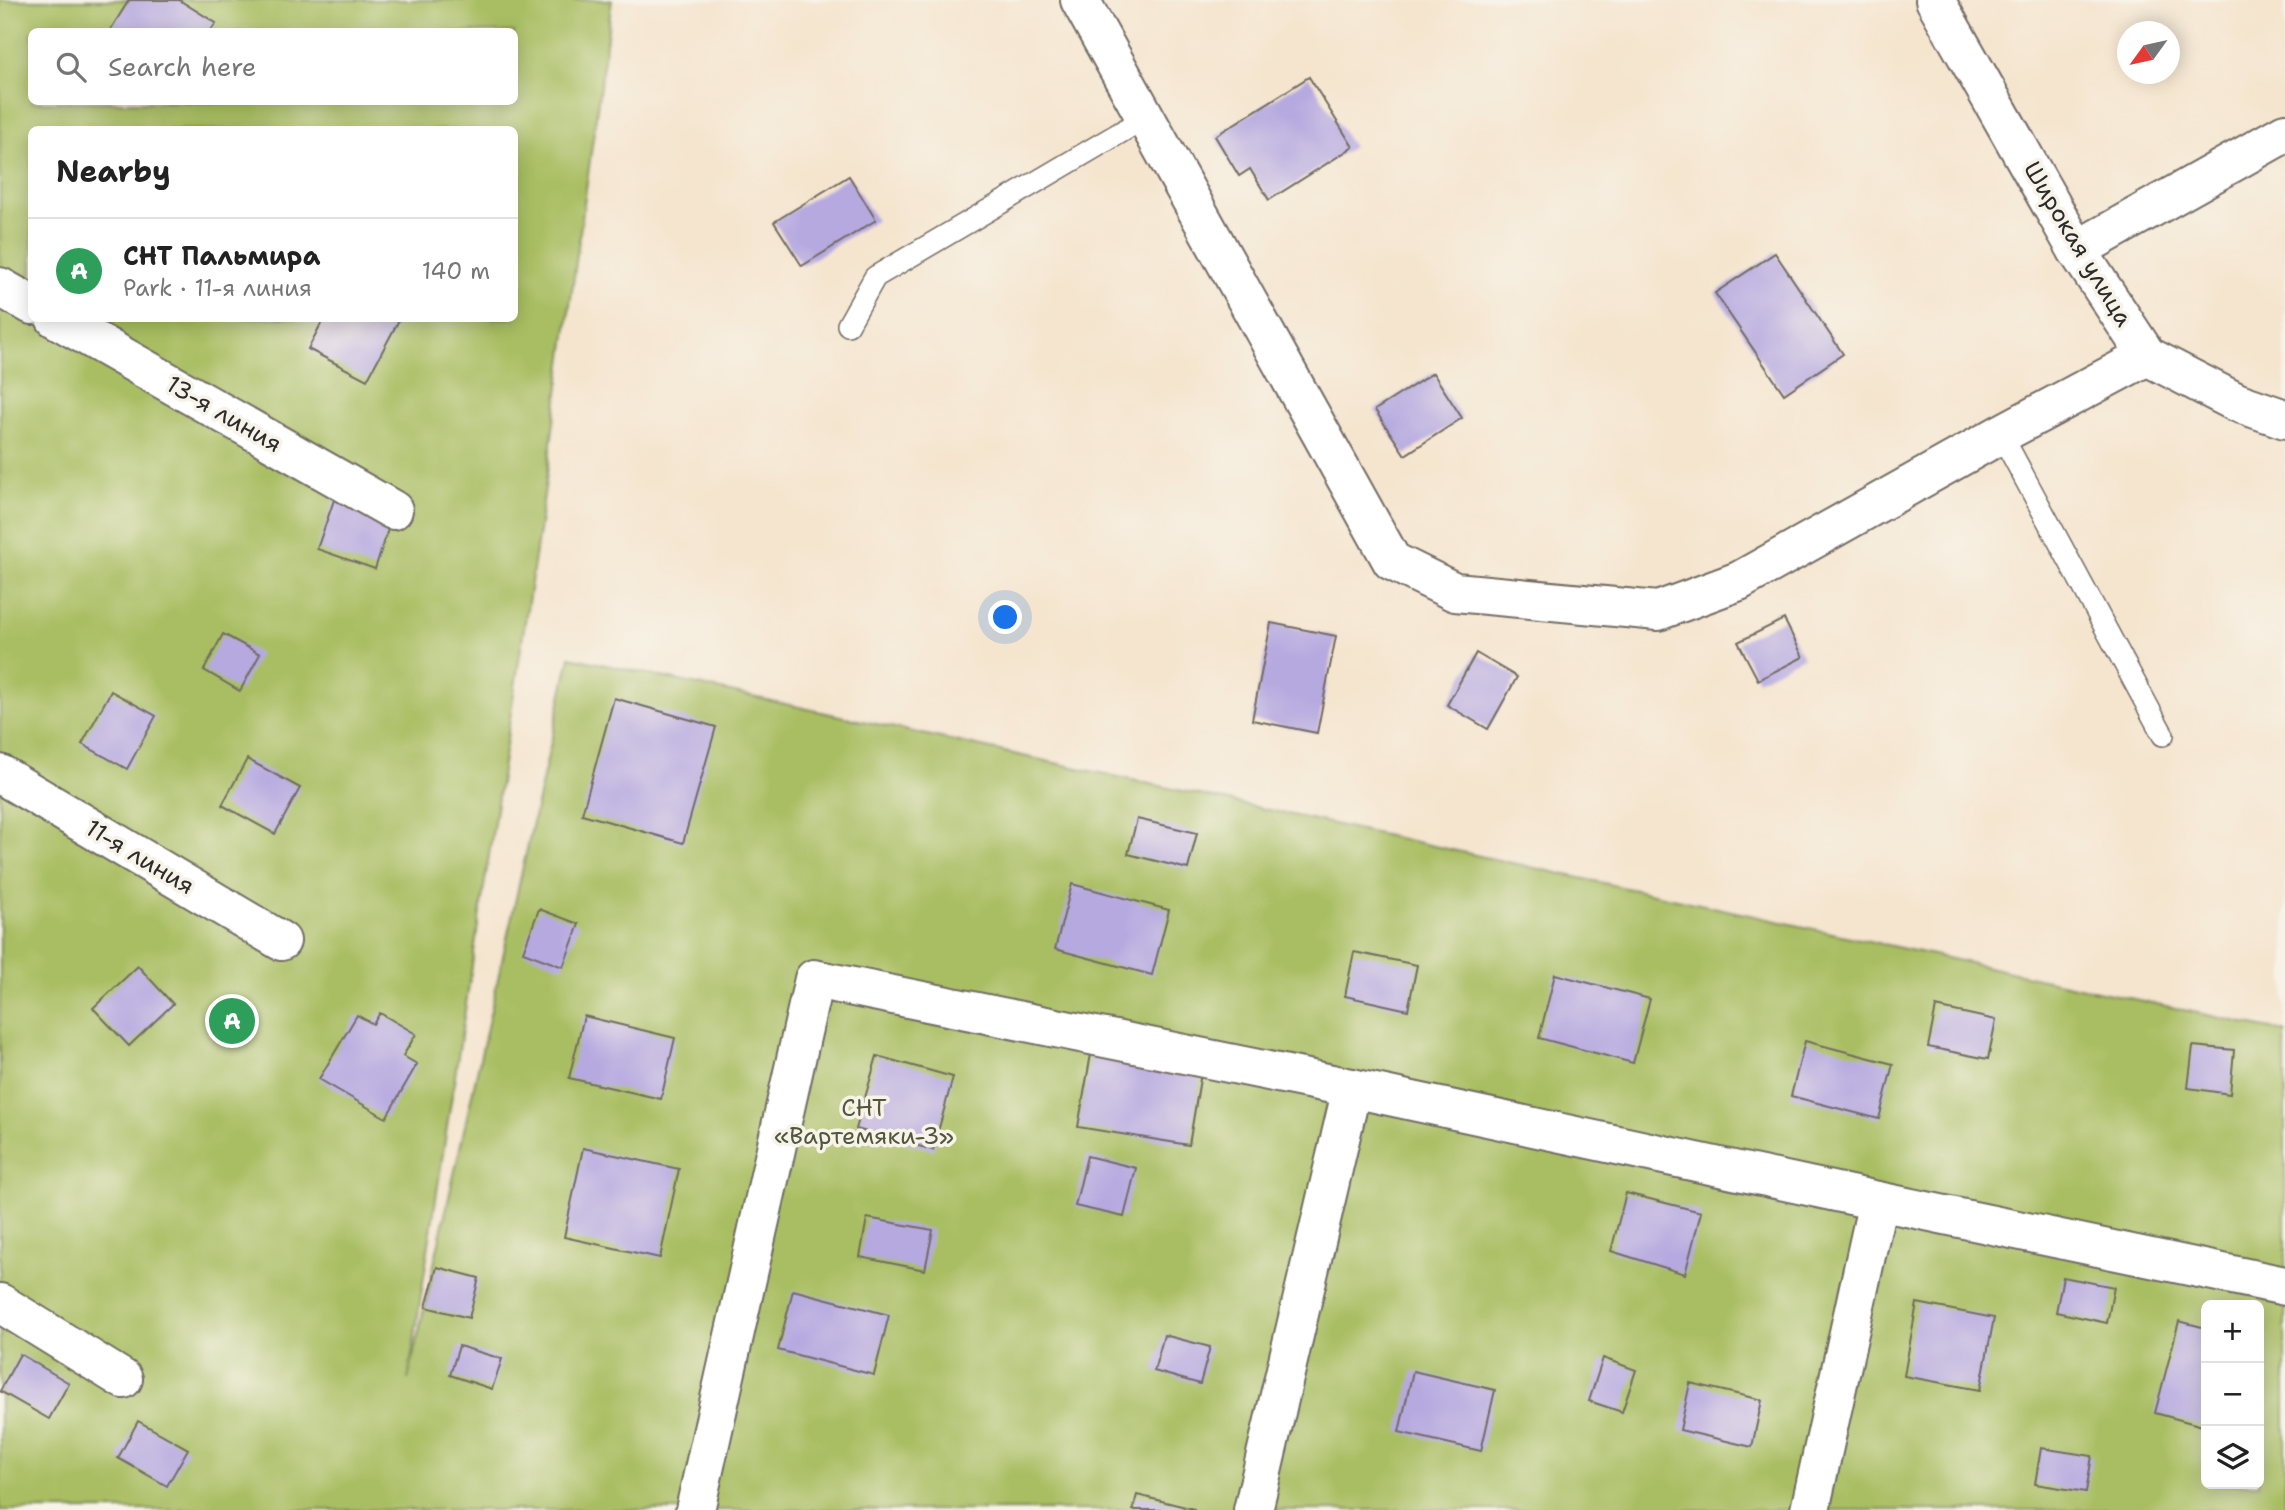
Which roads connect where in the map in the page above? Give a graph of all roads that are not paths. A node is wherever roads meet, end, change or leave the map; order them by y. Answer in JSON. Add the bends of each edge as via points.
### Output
{"nodes":[{"id":1,"x":1080,"y":0,"type":"edge"},
{"id":2,"x":1935,"y":0,"type":"edge"},
{"id":3,"x":1145,"y":118,"type":"junction"},
{"id":4,"x":2285,"y":133,"type":"edge"},
{"id":5,"x":2077,"y":250,"type":"junction"},
{"id":6,"x":0,"y":287,"type":"edge"},
{"id":7,"x":28,"y":303,"type":"edge"},
{"id":8,"x":62,"y":322,"type":"edge"},
{"id":9,"x":848,"y":325,"type":"dead end"},
{"id":10,"x":2147,"y":356,"type":"junction"},
{"id":11,"x":2285,"y":419,"type":"edge"},
{"id":12,"x":2001,"y":435,"type":"junction"},
{"id":13,"x":393,"y":510,"type":"dead end"},
{"id":14,"x":2163,"y":735,"type":"dead end"},
{"id":15,"x":0,"y":774,"type":"edge"},
{"id":16,"x":281,"y":941,"type":"dead end"},
{"id":17,"x":1352,"y":1088,"type":"junction"},
{"id":18,"x":1878,"y":1201,"type":"junction"},
{"id":19,"x":2285,"y":1286,"type":"edge"},
{"id":20,"x":0,"y":1303,"type":"edge"},
{"id":21,"x":123,"y":1379,"type":"dead end"},
{"id":22,"x":695,"y":1510,"type":"edge"},
{"id":23,"x":1253,"y":1510,"type":"edge"},
{"id":24,"x":1810,"y":1510,"type":"edge"}],
"edges":[{"from":1,"to":3,"type":"street"},
{"from":2,"to":5,"type":"street","name":"Широкая улица"},
{"from":3,"to":9,"type":"lane","via":[[875,277]]},
{"from":3,"to":12,"type":"street","via":[[1392,561],[1455,592],[1658,611],[1740,581]]},
{"from":4,"to":5,"type":"street"},
{"from":5,"to":10,"type":"street","name":"Широкая улица"},
{"from":6,"to":7,"type":"street"},
{"from":8,"to":13,"type":"street","name":"13-я линия"},
{"from":10,"to":11,"type":"street","name":"Широкая улица","via":[[2236,401]]},
{"from":10,"to":12,"type":"street"},
{"from":12,"to":14,"type":"lane"},
{"from":15,"to":16,"type":"street","name":"11-я линия"},
{"from":17,"to":18,"type":"street"},
{"from":17,"to":22,"type":"street","via":[[814,979]]},
{"from":17,"to":23,"type":"street"},
{"from":18,"to":19,"type":"street"},
{"from":18,"to":24,"type":"street"},
{"from":20,"to":21,"type":"street"}]}
